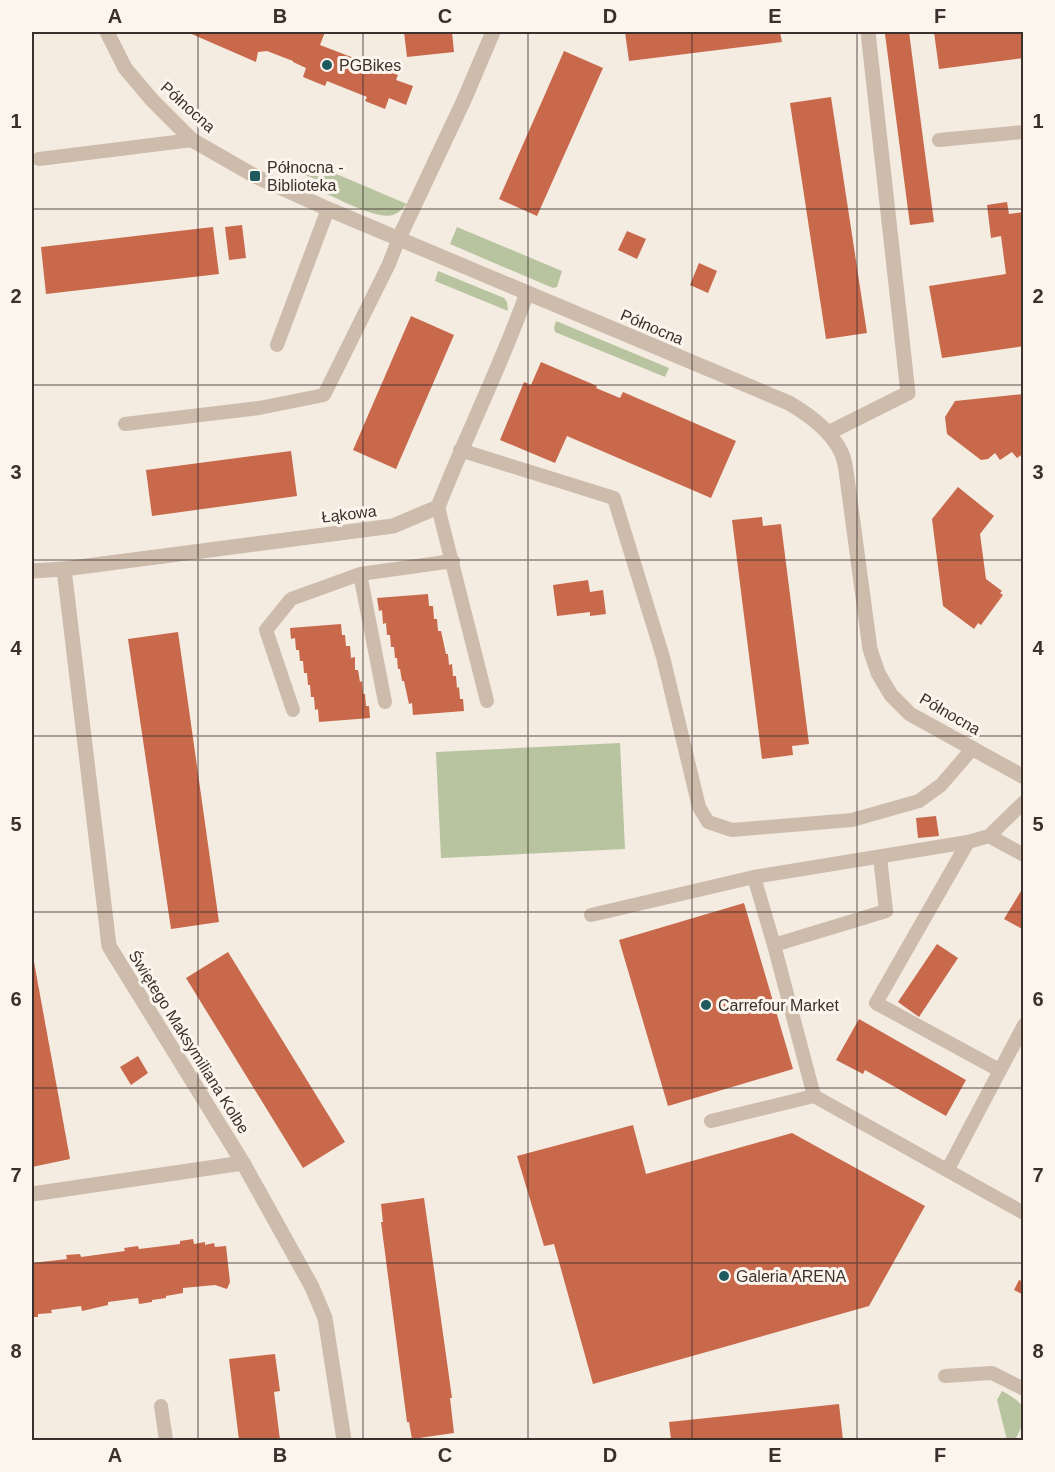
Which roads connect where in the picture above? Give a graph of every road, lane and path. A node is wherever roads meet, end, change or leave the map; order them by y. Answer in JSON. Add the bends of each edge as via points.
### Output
{"nodes":[{"id":1,"x":106,"y":32,"type":"edge"},
{"id":2,"x":493,"y":32,"type":"edge"},
{"id":3,"x":868,"y":32,"type":"edge"},
{"id":4,"x":1023,"y":132,"type":"edge"},
{"id":5,"x":192,"y":140,"type":"junction"},
{"id":6,"x":939,"y":140,"type":"dead end"},
{"id":7,"x":39,"y":159,"type":"dead end"},
{"id":8,"x":328,"y":209,"type":"junction"},
{"id":9,"x":399,"y":238,"type":"junction"},
{"id":10,"x":527,"y":293,"type":"junction"},
{"id":11,"x":277,"y":345,"type":"dead end"},
{"id":12,"x":125,"y":424,"type":"dead end"},
{"id":13,"x":828,"y":433,"type":"junction"},
{"id":14,"x":460,"y":450,"type":"junction"},
{"id":15,"x":438,"y":507,"type":"junction"},
{"id":16,"x":453,"y":561,"type":"junction"},
{"id":17,"x":64,"y":569,"type":"junction"},
{"id":18,"x":32,"y":570,"type":"edge"},
{"id":19,"x":360,"y":574,"type":"junction"},
{"id":20,"x":487,"y":701,"type":"dead end"},
{"id":21,"x":385,"y":702,"type":"dead end"},
{"id":22,"x":293,"y":710,"type":"dead end"},
{"id":23,"x":973,"y":747,"type":"junction"},
{"id":24,"x":1023,"y":777,"type":"edge"},
{"id":25,"x":1023,"y":802,"type":"edge"},
{"id":26,"x":989,"y":836,"type":"junction"},
{"id":27,"x":968,"y":842,"type":"junction"},
{"id":28,"x":1023,"y":855,"type":"edge"},
{"id":29,"x":880,"y":856,"type":"junction"},
{"id":30,"x":754,"y":877,"type":"junction"},
{"id":31,"x":591,"y":915,"type":"dead end"},
{"id":32,"x":774,"y":945,"type":"junction"},
{"id":33,"x":1023,"y":1025,"type":"edge"},
{"id":34,"x":999,"y":1070,"type":"junction"},
{"id":35,"x":814,"y":1096,"type":"junction"},
{"id":36,"x":711,"y":1120,"type":"dead end"},
{"id":37,"x":243,"y":1163,"type":"junction"},
{"id":38,"x":948,"y":1169,"type":"junction"},
{"id":39,"x":32,"y":1194,"type":"edge"},
{"id":40,"x":1023,"y":1213,"type":"edge"},
{"id":41,"x":945,"y":1376,"type":"dead end"},
{"id":42,"x":1023,"y":1389,"type":"edge"},
{"id":43,"x":161,"y":1406,"type":"dead end"},
{"id":44,"x":166,"y":1440,"type":"edge"},
{"id":45,"x":344,"y":1440,"type":"edge"}],
"edges":[{"from":1,"to":5,"type":"street","name":"Północna","via":[[125,68]]},
{"from":2,"to":9,"type":"street"},
{"from":3,"to":13,"type":"street","via":[[908,393]]},
{"from":4,"to":6,"type":"lane"},
{"from":5,"to":7,"type":"lane"},
{"from":5,"to":8,"type":"street","name":"Północna","via":[[255,176]]},
{"from":8,"to":9,"type":"street","name":"Północna"},
{"from":8,"to":11,"type":"lane"},
{"from":9,"to":10,"type":"street","name":"Północna"},
{"from":9,"to":12,"type":"lane","via":[[324,395],[259,408]]},
{"from":10,"to":13,"type":"street","name":"Północna","via":[[789,404],[808,414]]},
{"from":10,"to":14,"type":"street"},
{"from":13,"to":23,"type":"street","name":"Północna","via":[[842,453],[870,649],[878,674],[910,714]]},
{"from":14,"to":15,"type":"street"},
{"from":14,"to":23,"type":"lane","via":[[614,498],[663,657],[699,807],[708,822],[732,830],[852,820],[919,801],[941,785]]},
{"from":15,"to":16,"type":"lane"},
{"from":15,"to":17,"type":"street","name":"Łąkowa","via":[[393,526]]},
{"from":16,"to":19,"type":"lane"},
{"from":16,"to":20,"type":"lane"},
{"from":17,"to":18,"type":"street","name":"Łąkowa"},
{"from":17,"to":37,"type":"street","name":"Świętego Maksymiliana Kolbe","via":[[109,946]]},
{"from":19,"to":21,"type":"lane"},
{"from":19,"to":22,"type":"lane","via":[[291,599],[266,630]]},
{"from":23,"to":24,"type":"street","name":"Północna"},
{"from":25,"to":26,"type":"lane"},
{"from":26,"to":27,"type":"lane"},
{"from":26,"to":28,"type":"lane"},
{"from":27,"to":29,"type":"lane"},
{"from":27,"to":34,"type":"lane","via":[[876,1003]]},
{"from":29,"to":30,"type":"lane"},
{"from":29,"to":32,"type":"lane","via":[[886,911]]},
{"from":30,"to":31,"type":"lane"},
{"from":30,"to":32,"type":"lane"},
{"from":32,"to":35,"type":"lane"},
{"from":33,"to":34,"type":"lane"},
{"from":34,"to":38,"type":"lane"},
{"from":35,"to":36,"type":"lane"},
{"from":35,"to":38,"type":"lane"},
{"from":37,"to":39,"type":"street"},
{"from":37,"to":45,"type":"street","name":"Świętego Maksymiliana Kolbe","via":[[312,1287],[325,1318]]},
{"from":38,"to":40,"type":"lane"},
{"from":41,"to":42,"type":"lane","via":[[992,1372]]},
{"from":43,"to":44,"type":"lane"}]}
